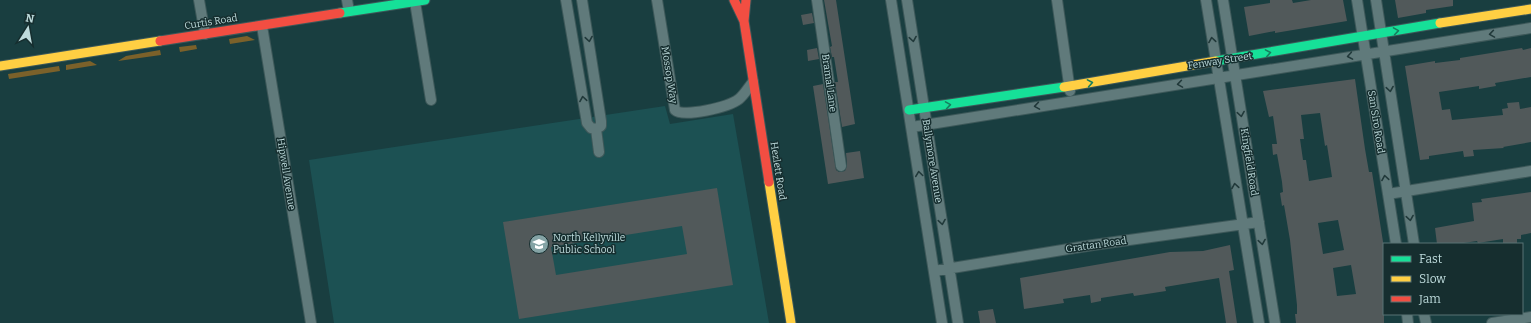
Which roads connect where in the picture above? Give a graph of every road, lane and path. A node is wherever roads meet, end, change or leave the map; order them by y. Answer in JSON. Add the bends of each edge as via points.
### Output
{"nodes":[{"id":1,"x":200,"y":0,"type":"edge"},
{"id":2,"x":347,"y":0,"type":"edge"},
{"id":3,"x":566,"y":0,"type":"edge"},
{"id":4,"x":582,"y":0,"type":"edge"},
{"id":5,"x":657,"y":0,"type":"edge"},
{"id":6,"x":734,"y":0,"type":"edge"},
{"id":7,"x":746,"y":0,"type":"edge"},
{"id":8,"x":817,"y":0,"type":"edge"},
{"id":9,"x":891,"y":0,"type":"edge"},
{"id":10,"x":907,"y":0,"type":"edge"},
{"id":11,"x":1057,"y":0,"type":"edge"},
{"id":12,"x":1206,"y":0,"type":"edge"},
{"id":13,"x":1223,"y":0,"type":"edge"},
{"id":14,"x":1357,"y":0,"type":"edge"},
{"id":15,"x":1376,"y":0,"type":"edge"},
{"id":16,"x":420,"y":1,"type":"edge"},
{"id":17,"x":1531,"y":9,"type":"edge"},
{"id":18,"x":349,"y":11,"type":"junction"},
{"id":19,"x":744,"y":21,"type":"junction"},
{"id":20,"x":262,"y":26,"type":"junction"},
{"id":21,"x":1531,"y":28,"type":"edge"},
{"id":22,"x":1382,"y":33,"type":"junction"},
{"id":23,"x":205,"y":34,"type":"junction"},
{"id":24,"x":1362,"y":36,"type":"junction"},
{"id":25,"x":1384,"y":50,"type":"junction"},
{"id":26,"x":1365,"y":53,"type":"junction"},
{"id":27,"x":1232,"y":59,"type":"junction"},
{"id":28,"x":1216,"y":61,"type":"junction"},
{"id":29,"x":0,"y":66,"type":"edge"},
{"id":30,"x":1235,"y":75,"type":"junction"},
{"id":31,"x":1218,"y":78,"type":"junction"},
{"id":32,"x":753,"y":82,"type":"junction"},
{"id":33,"x":1070,"y":86,"type":"junction"},
{"id":34,"x":431,"y":100,"type":"dead end"},
{"id":35,"x":1071,"y":101,"type":"junction"},
{"id":36,"x":924,"y":108,"type":"junction"},
{"id":37,"x":909,"y":110,"type":"junction"},
{"id":38,"x":926,"y":125,"type":"junction"},
{"id":39,"x":912,"y":126,"type":"junction"},
{"id":40,"x":596,"y":129,"type":"junction"},
{"id":41,"x":599,"y":152,"type":"dead end"},
{"id":42,"x":842,"y":166,"type":"dead end"},
{"id":43,"x":1531,"y":171,"type":"edge"},
{"id":44,"x":1406,"y":191,"type":"junction"},
{"id":45,"x":1388,"y":194,"type":"junction"},
{"id":46,"x":1259,"y":222,"type":"junction"},
{"id":47,"x":1242,"y":225,"type":"junction"},
{"id":48,"x":1396,"y":243,"type":"edge"},
{"id":49,"x":1414,"y":243,"type":"edge"},
{"id":50,"x":949,"y":269,"type":"junction"},
{"id":51,"x":934,"y":271,"type":"junction"},
{"id":52,"x":1531,"y":317,"type":"edge"},
{"id":53,"x":311,"y":323,"type":"edge"},
{"id":54,"x":791,"y":323,"type":"edge"},
{"id":55,"x":942,"y":323,"type":"edge"},
{"id":56,"x":958,"y":323,"type":"edge"},
{"id":57,"x":1259,"y":323,"type":"edge"},
{"id":58,"x":1275,"y":323,"type":"edge"},
{"id":59,"x":1492,"y":323,"type":"edge"}],
"edges":[{"from":1,"to":23,"type":"street"},
{"from":2,"to":18,"type":"street"},
{"from":40,"to":3,"type":"street","one_way":true,"via":[[587,123]]},
{"from":4,"to":40,"type":"street","one_way":true,"via":[[601,121],[601,126]]},
{"from":5,"to":32,"type":"street","name":"Mossop Way","via":[[675,110],[685,113],[733,103],[740,99]]},
{"from":6,"to":19,"type":"street","name":"Hezlett Road"},
{"from":7,"to":19,"type":"street","name":"Hezlett Road"},
{"from":8,"to":42,"type":"street","name":"Bramal Lane"},
{"from":9,"to":37,"type":"street","name":"Ballymore Avenue"},
{"from":10,"to":36,"type":"street","name":"Ballymore Avenue","one_way":true},
{"from":11,"to":33,"type":"street"},
{"from":28,"to":12,"type":"street","name":"Kingfield Road","one_way":true},
{"from":13,"to":27,"type":"street","name":"Kingfield Road"},
{"from":14,"to":24,"type":"street","name":"San Siro Road"},
{"from":15,"to":22,"type":"street","name":"San Siro Road"},
{"from":16,"to":18,"type":"street","name":"Curtis Road"},
{"from":16,"to":34,"type":"street"},
{"from":22,"to":17,"type":"street","name":"Fenway Street","one_way":true},
{"from":18,"to":20,"type":"street","name":"Curtis Road"},
{"from":19,"to":32,"type":"street","name":"Hezlett Road"},
{"from":20,"to":23,"type":"street","name":"Curtis Road"},
{"from":20,"to":53,"type":"street","name":"Hipwell Avenue"},
{"from":21,"to":25,"type":"street","name":"Fenway Street","one_way":true},
{"from":22,"to":24,"type":"street","name":"Fenway Street"},
{"from":22,"to":25,"type":"street","name":"San Siro Road"},
{"from":23,"to":29,"type":"street","name":"Curtis Road"},
{"from":24,"to":26,"type":"street","name":"San Siro Road"},
{"from":27,"to":24,"type":"street","name":"Fenway Street","one_way":true},
{"from":25,"to":26,"type":"street","name":"Fenway Street"},
{"from":25,"to":44,"type":"street","name":"San Siro Road","one_way":true},
{"from":26,"to":30,"type":"street","name":"Fenway Street","one_way":true},
{"from":45,"to":26,"type":"street","name":"San Siro Road","one_way":true},
{"from":27,"to":28,"type":"street","name":"Fenway Street"},
{"from":27,"to":30,"type":"street","name":"Kingfield Road"},
{"from":28,"to":31,"type":"street","name":"Kingfield Road"},
{"from":33,"to":28,"type":"street","name":"Fenway Street","one_way":true},
{"from":30,"to":31,"type":"street","name":"Fenway Street"},
{"from":30,"to":46,"type":"street","name":"Kingfield Road","one_way":true},
{"from":31,"to":35,"type":"street","name":"Fenway Street","one_way":true},
{"from":47,"to":31,"type":"street","name":"Kingfield Road","one_way":true},
{"from":32,"to":54,"type":"street","name":"Hezlett Road"},
{"from":33,"to":35,"type":"street"},
{"from":36,"to":33,"type":"street","name":"Fenway Street","one_way":true},
{"from":35,"to":38,"type":"street","name":"Fenway Street","one_way":true},
{"from":36,"to":37,"type":"street","name":"Fenway Street"},
{"from":36,"to":38,"type":"street","name":"Ballymore Avenue"},
{"from":37,"to":39,"type":"street","name":"Ballymore Avenue"},
{"from":38,"to":39,"type":"street","name":"Fenway Street"},
{"from":38,"to":50,"type":"street","name":"Ballymore Avenue","one_way":true},
{"from":51,"to":39,"type":"street","name":"Ballymore Avenue","one_way":true},
{"from":40,"to":41,"type":"street"},
{"from":43,"to":44,"type":"street"},
{"from":44,"to":45,"type":"street"},
{"from":44,"to":49,"type":"street","name":"San Siro Road","one_way":true},
{"from":45,"to":48,"type":"street","name":"San Siro Road"},
{"from":46,"to":47,"type":"street","name":"Grattan Road"},
{"from":46,"to":58,"type":"street","name":"Kingfield Road","one_way":true},
{"from":47,"to":50,"type":"street","name":"Grattan Road","via":[[1093,245]]},
{"from":47,"to":57,"type":"street","name":"Kingfield Road"},
{"from":50,"to":51,"type":"street","name":"Grattan Road"},
{"from":50,"to":56,"type":"street","name":"Ballymore Avenue"},
{"from":51,"to":55,"type":"street","name":"Ballymore Avenue"},
{"from":52,"to":59,"type":"street"}]}
